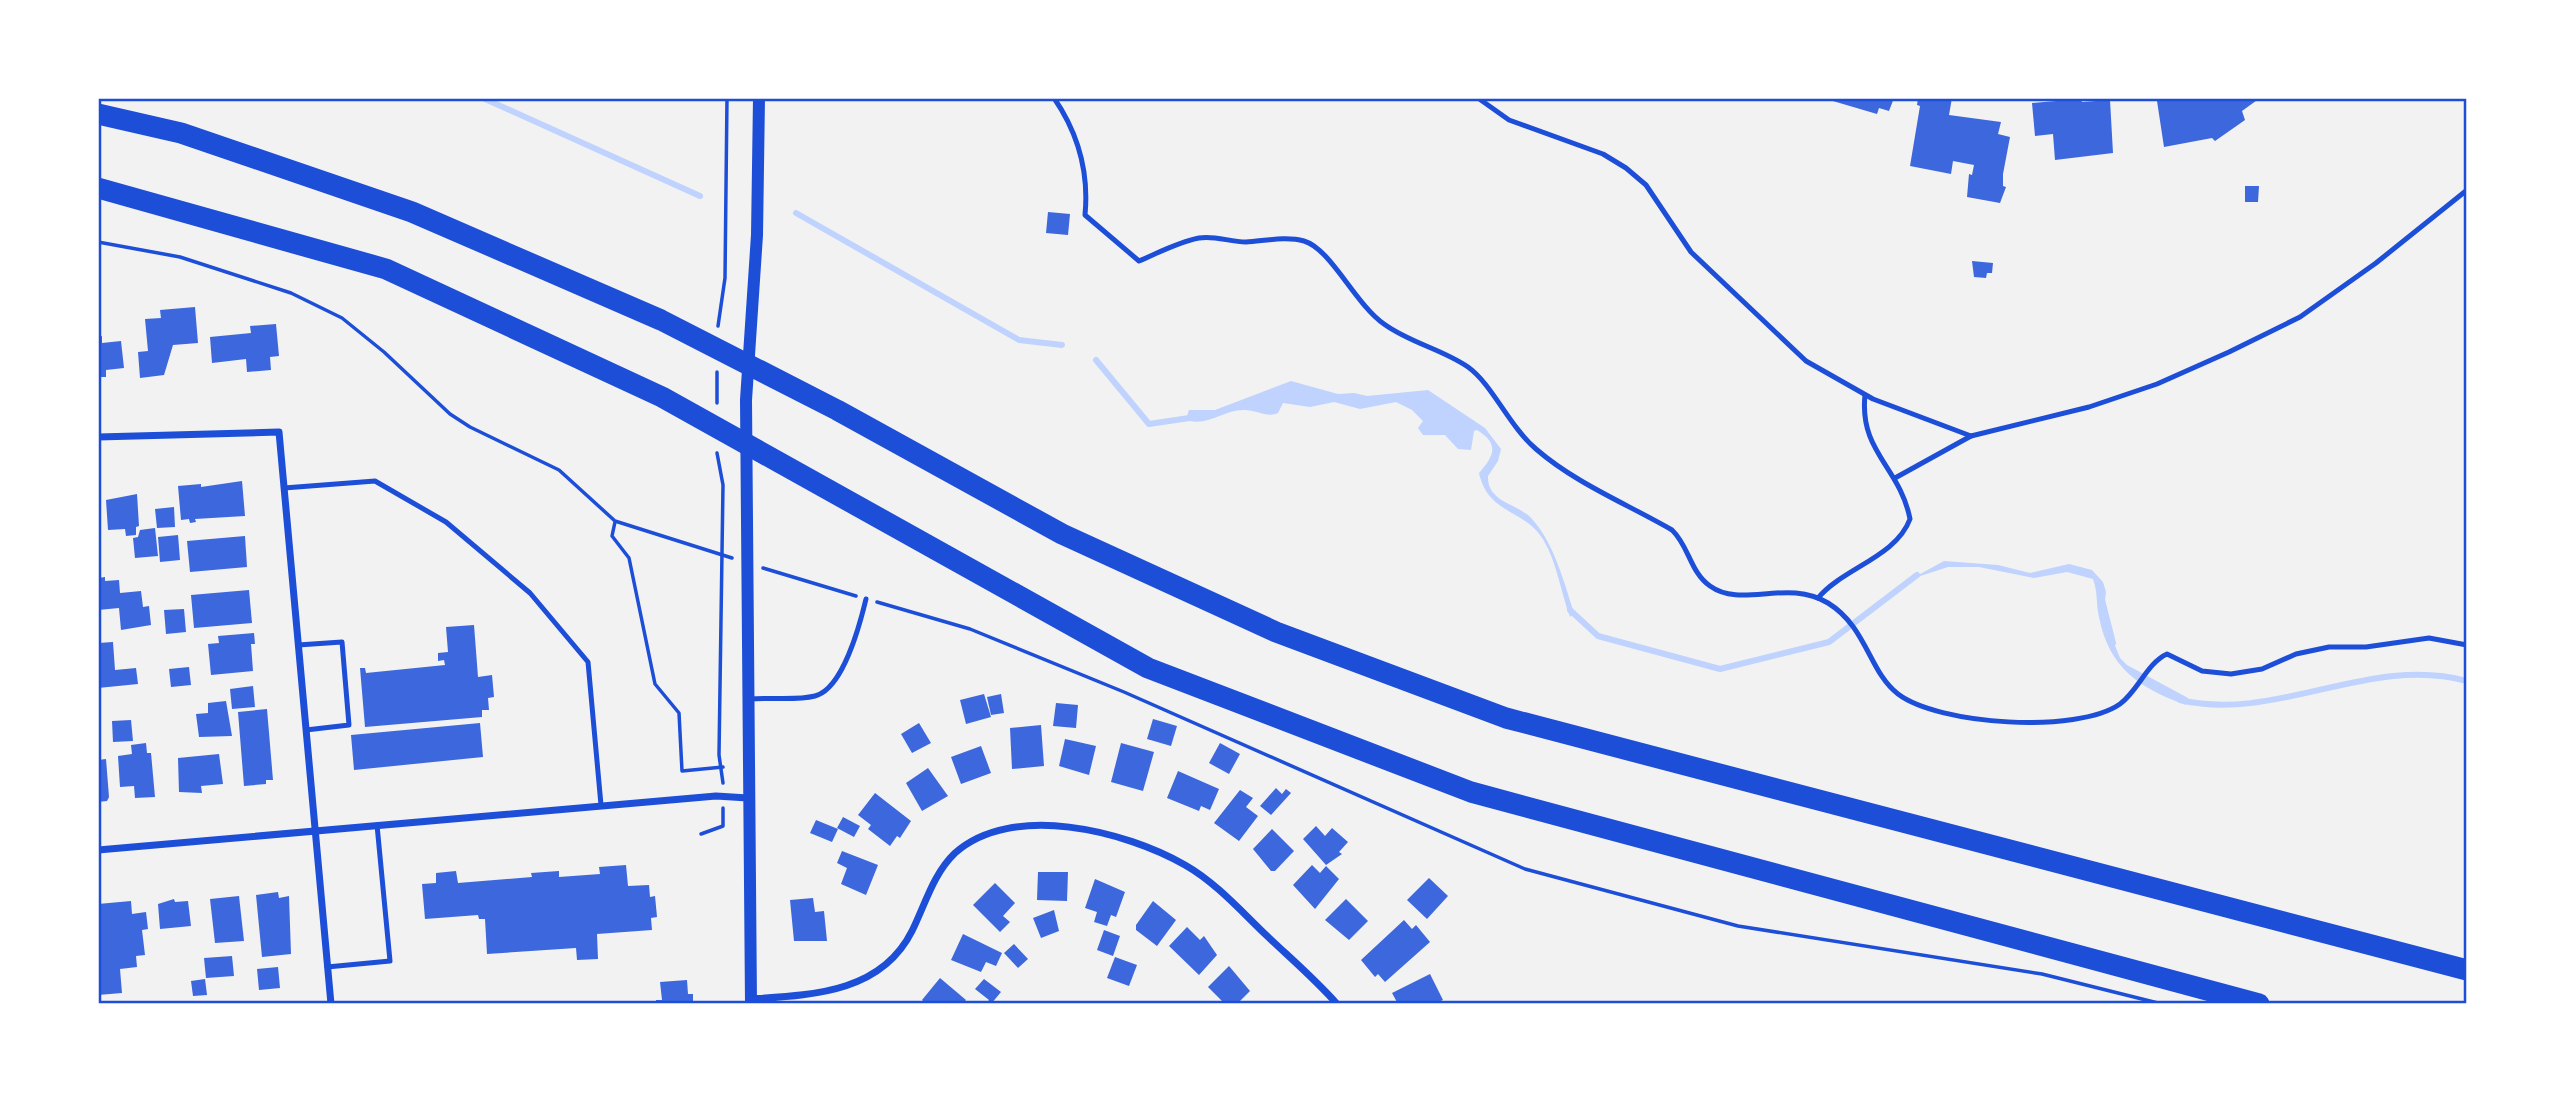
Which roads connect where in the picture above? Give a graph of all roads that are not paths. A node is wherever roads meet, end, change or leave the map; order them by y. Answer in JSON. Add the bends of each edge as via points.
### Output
{"nodes":[{"id":1,"x":759,"y":98,"type":"edge"},
{"id":2,"x":1054,"y":98,"type":"edge"},
{"id":3,"x":1478,"y":98,"type":"edge"},
{"id":4,"x":98,"y":114,"type":"edge"},
{"id":5,"x":98,"y":188,"type":"edge"},
{"id":6,"x":2467,"y":190,"type":"edge"},
{"id":7,"x":1866,"y":394,"type":"junction"},
{"id":8,"x":1971,"y":436,"type":"junction"},
{"id":9,"x":98,"y":437,"type":"edge"},
{"id":10,"x":1895,"y":478,"type":"junction"},
{"id":11,"x":284,"y":488,"type":"junction"},
{"id":12,"x":1818,"y":598,"type":"junction"},
{"id":13,"x":866,"y":599,"type":"road end"},
{"id":14,"x":298,"y":645,"type":"junction"},
{"id":15,"x":2467,"y":645,"type":"edge"},
{"id":16,"x":748,"y":699,"type":"junction"},
{"id":17,"x":306,"y":730,"type":"junction"},
{"id":18,"x":748,"y":798,"type":"junction"},
{"id":19,"x":601,"y":805,"type":"junction"},
{"id":20,"x":377,"y":824,"type":"junction"},
{"id":21,"x":315,"y":830,"type":"junction"},
{"id":22,"x":98,"y":850,"type":"edge"},
{"id":23,"x":327,"y":967,"type":"junction"},
{"id":24,"x":2467,"y":970,"type":"edge"},
{"id":25,"x":751,"y":1002,"type":"edge"},
{"id":26,"x":331,"y":1004,"type":"edge"},
{"id":27,"x":1337,"y":1004,"type":"edge"},
{"id":28,"x":2259,"y":1004,"type":"edge"}],
"edges":[{"from":1,"to":16,"type":"street","via":[[757,235],[746,400]]},
{"from":2,"to":12,"type":"lane","via":[[1083,161],[1085,215],[1139,261],[1202,238],[1313,245],[1384,324],[1477,374],[1509,421],[1536,449],[1672,530],[1710,586],[1731,596],[1796,591]]},
{"from":3,"to":7,"type":"lane","via":[[1510,120],[1626,168],[1646,185],[1690,252],[1780,338],[1806,361]]},
{"from":4,"to":24,"type":"highway","via":[[180,133],[411,212],[661,320],[1062,534],[1276,632],[1506,718]]},
{"from":5,"to":28,"type":"highway","via":[[386,269],[662,397],[1148,668],[1471,792]]},
{"from":6,"to":8,"type":"lane","via":[[2300,317],[2157,384],[2089,407]]},
{"from":7,"to":8,"type":"lane"},
{"from":7,"to":10,"type":"lane","via":[[1864,424],[1869,439]]},
{"from":8,"to":10,"type":"lane"},
{"from":9,"to":11,"type":"street","via":[[279,432]]},
{"from":10,"to":12,"type":"lane","via":[[1908,507],[1907,529],[1878,554],[1833,581]]},
{"from":11,"to":14,"type":"street"},
{"from":11,"to":19,"type":"lane","via":[[375,481],[446,522],[530,593],[588,662]]},
{"from":12,"to":15,"type":"lane","via":[[1848,618],[1881,674],[1899,694],[1949,713],[1991,720],[2065,720],[2110,710],[2128,697],[2162,656],[2172,654],[2202,671],[2231,674],[2329,647],[2429,638]]},
{"from":13,"to":16,"type":"lane","via":[[859,629],[836,680],[818,696]]},
{"from":14,"to":17,"type":"street"},
{"from":14,"to":17,"type":"lane","via":[[342,642],[349,725]]},
{"from":16,"to":18,"type":"street"},
{"from":17,"to":21,"type":"street"},
{"from":18,"to":19,"type":"street","via":[[716,796]]},
{"from":18,"to":25,"type":"street"},
{"from":19,"to":20,"type":"street"},
{"from":20,"to":21,"type":"street"},
{"from":20,"to":23,"type":"lane","via":[[390,961]]},
{"from":21,"to":22,"type":"street"},
{"from":21,"to":23,"type":"street"},
{"from":23,"to":26,"type":"street"},
{"from":25,"to":27,"type":"street","via":[[821,994],[852,985],[883,968],[901,951],[931,887],[955,853],[987,834],[1023,825],[1057,824],[1146,847],[1185,864],[1222,893]]}]}
